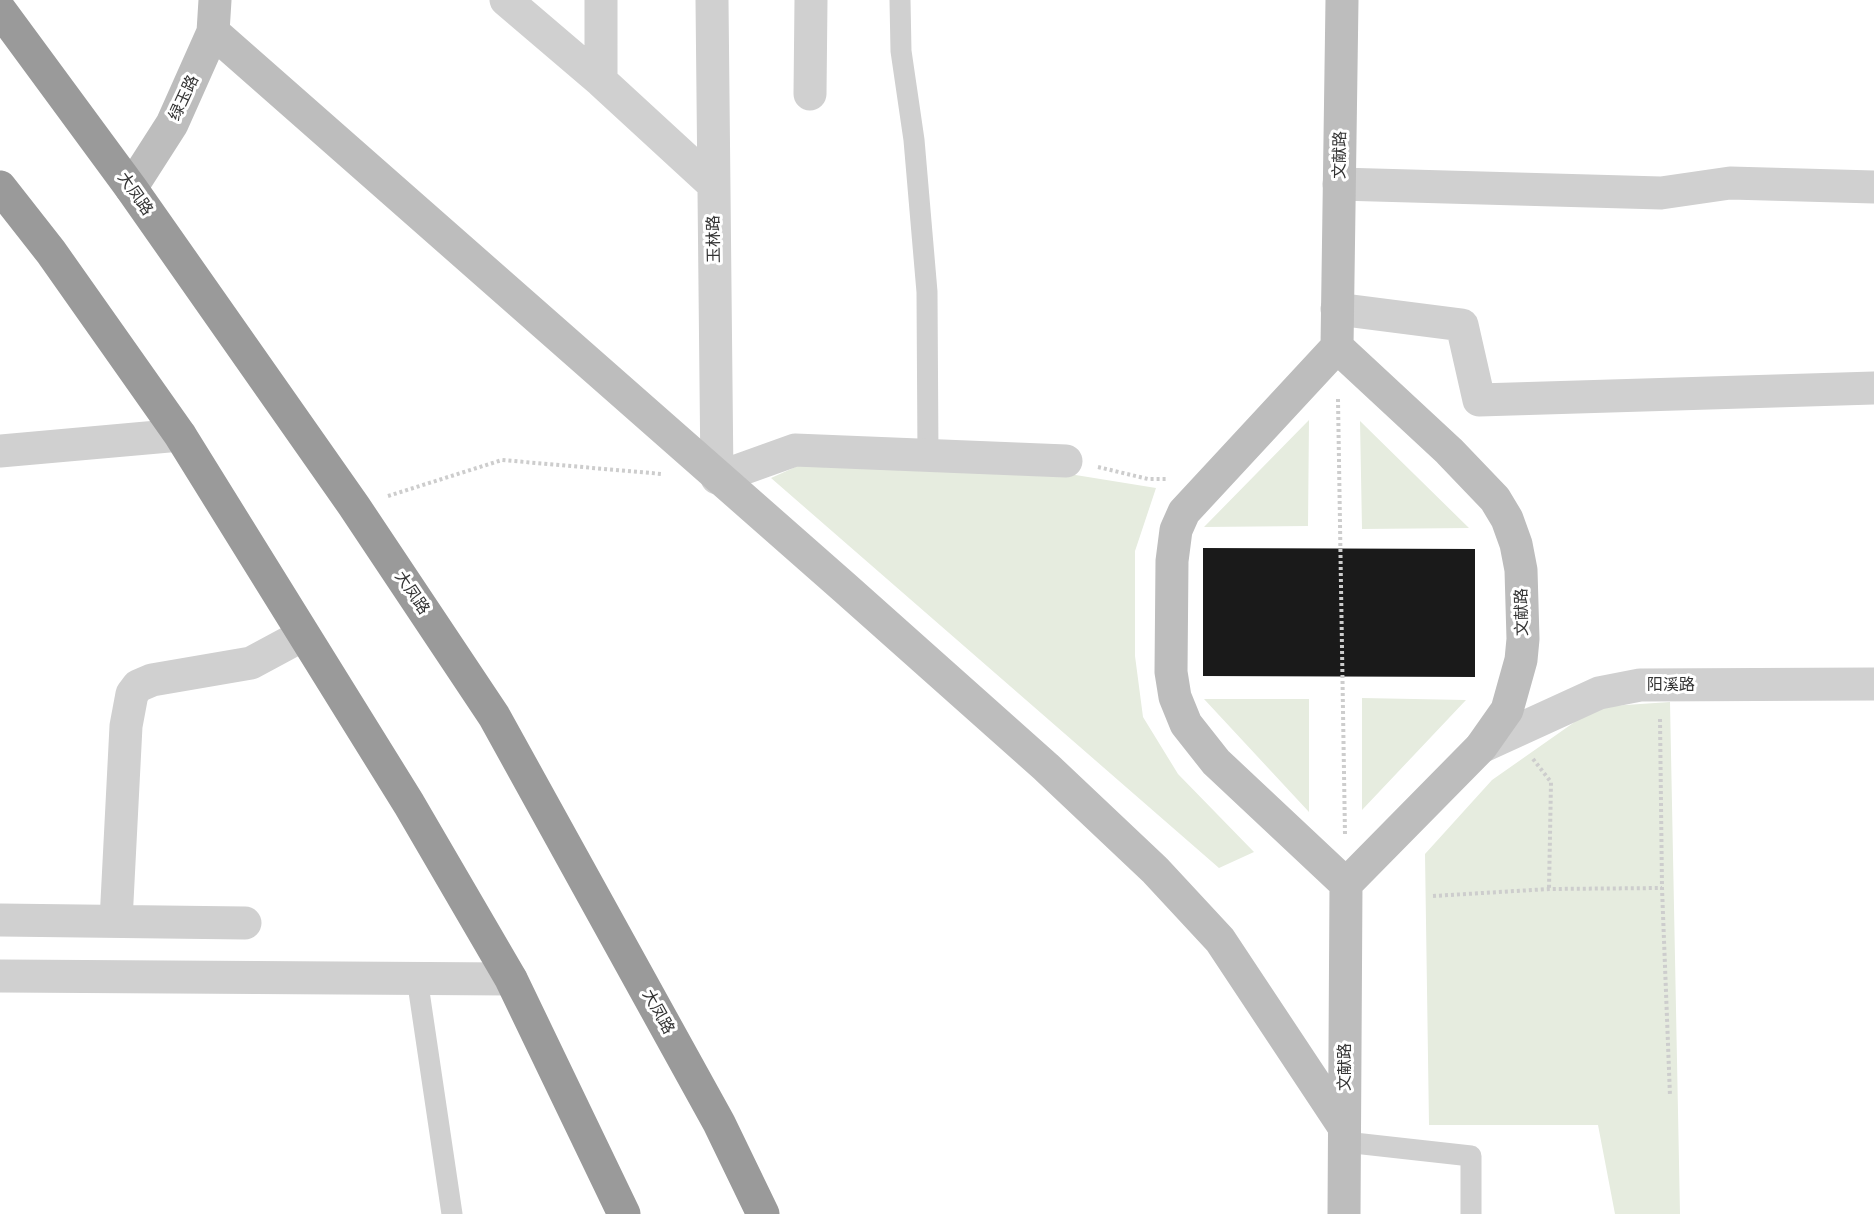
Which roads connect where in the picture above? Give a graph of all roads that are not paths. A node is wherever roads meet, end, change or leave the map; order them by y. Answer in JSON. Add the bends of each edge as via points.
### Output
{"nodes":[{"id":1,"x":506,"y":0,"type":"edge"},
{"id":2,"x":601,"y":0,"type":"edge"},
{"id":3,"x":712,"y":0,"type":"edge"},
{"id":4,"x":812,"y":0,"type":"edge"},
{"id":5,"x":900,"y":0,"type":"edge"},
{"id":6,"x":1342,"y":0,"type":"edge"},
{"id":7,"x":0,"y":10,"type":"edge"},
{"id":8,"x":214,"y":16,"type":"edge"},
{"id":9,"x":601,"y":81,"type":"junction"},
{"id":10,"x":810,"y":94,"type":"dead end"},
{"id":11,"x":713,"y":184,"type":"junction"},
{"id":12,"x":1339,"y":184,"type":"junction"},
{"id":13,"x":0,"y":187,"type":"edge"},
{"id":14,"x":1874,"y":187,"type":"edge"},
{"id":15,"x":131,"y":188,"type":"junction"},
{"id":16,"x":1337,"y":309,"type":"junction"},
{"id":17,"x":1337,"y":347,"type":"junction"},
{"id":18,"x":1874,"y":388,"type":"edge"},
{"id":19,"x":180,"y":435,"type":"junction"},
{"id":20,"x":0,"y":451,"type":"edge"},
{"id":21,"x":928,"y":457,"type":"junction"},
{"id":22,"x":1066,"y":460,"type":"road end"},
{"id":23,"x":717,"y":478,"type":"junction"},
{"id":24,"x":303,"y":635,"type":"junction"},
{"id":25,"x":1874,"y":684,"type":"edge"},
{"id":26,"x":1481,"y":747,"type":"junction"},
{"id":27,"x":1346,"y":884,"type":"junction"},
{"id":28,"x":0,"y":920,"type":"edge"},
{"id":29,"x":116,"y":921,"type":"junction"},
{"id":30,"x":245,"y":922,"type":"dead end"},
{"id":31,"x":0,"y":976,"type":"edge"},
{"id":32,"x":417,"y":978,"type":"junction"},
{"id":33,"x":511,"y":979,"type":"junction"},
{"id":34,"x":1345,"y":1134,"type":"junction"},
{"id":35,"x":452,"y":1214,"type":"edge"},
{"id":36,"x":624,"y":1214,"type":"edge"},
{"id":37,"x":763,"y":1214,"type":"edge"},
{"id":38,"x":1344,"y":1214,"type":"edge"},
{"id":39,"x":1471,"y":1214,"type":"edge"}],
"edges":[{"from":1,"to":9,"type":"street"},
{"from":2,"to":9,"type":"street"},
{"from":3,"to":11,"type":"street","name":"玉林路"},
{"from":4,"to":10,"type":"street"},
{"from":5,"to":21,"type":"lane","via":[[927,292]]},
{"from":6,"to":12,"type":"street","name":"文献路"},
{"from":7,"to":15,"type":"highway","name":"大凤路"},
{"from":8,"to":15,"type":"street","name":"绿玉路","via":[[172,124]]},
{"from":8,"to":23,"type":"street"},
{"from":9,"to":11,"type":"street"},
{"from":11,"to":23,"type":"street","name":"玉林路"},
{"from":12,"to":14,"type":"street","via":[[1661,193],[1730,183]]},
{"from":12,"to":16,"type":"street","name":"文献路"},
{"from":13,"to":19,"type":"highway","via":[[51,252]]},
{"from":15,"to":37,"type":"highway","name":"大凤路","via":[[354,506],[494,716],[719,1123]]},
{"from":16,"to":17,"type":"street","name":"文献路"},
{"from":16,"to":18,"type":"street","via":[[1462,325],[1479,400]]},
{"from":17,"to":26,"type":"street","name":"文献路","via":[[1449,451],[1495,500],[1507,519],[1521,570],[1522,650],[1506,710]]},
{"from":17,"to":27,"type":"street","via":[[1184,512],[1176,530],[1172,561],[1171,672],[1175,697],[1186,724],[1216,762]]},
{"from":19,"to":20,"type":"street"},
{"from":19,"to":24,"type":"highway"},
{"from":21,"to":22,"type":"street"},
{"from":21,"to":23,"type":"street","via":[[795,450]]},
{"from":23,"to":34,"type":"street","via":[[1037,759],[1155,870],[1220,940]]},
{"from":24,"to":29,"type":"street","via":[[251,663],[152,680],[138,686],[132,694],[126,726]]},
{"from":24,"to":33,"type":"highway","via":[[409,804]]},
{"from":25,"to":26,"type":"street","name":"阳溪路","via":[[1640,685],[1599,693]]},
{"from":26,"to":27,"type":"street","name":"文献路"},
{"from":27,"to":34,"type":"street","name":"文献路"},
{"from":28,"to":29,"type":"street"},
{"from":29,"to":30,"type":"street"},
{"from":31,"to":32,"type":"street"},
{"from":32,"to":33,"type":"street"},
{"from":32,"to":35,"type":"lane"},
{"from":33,"to":36,"type":"highway"},
{"from":34,"to":38,"type":"street","name":"文献路"},
{"from":34,"to":39,"type":"lane","via":[[1471,1156]]}]}
